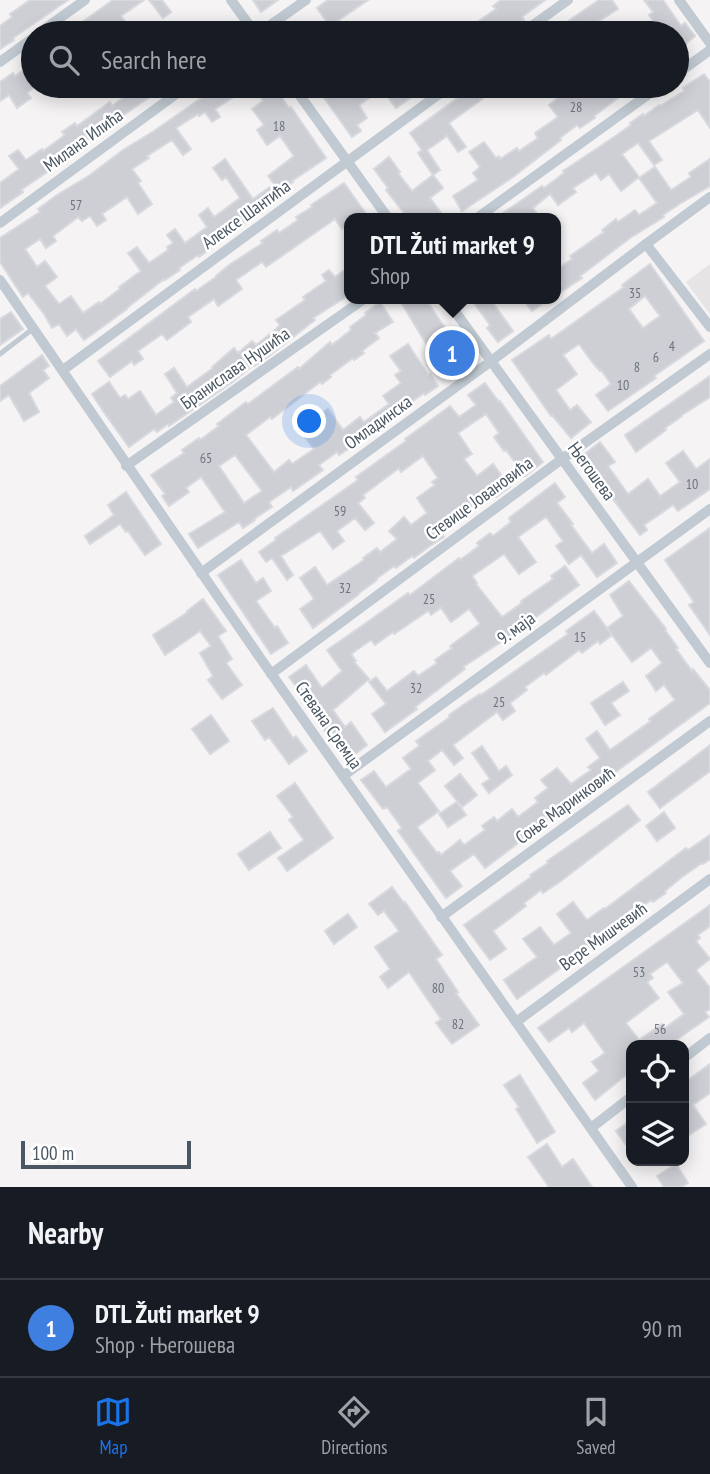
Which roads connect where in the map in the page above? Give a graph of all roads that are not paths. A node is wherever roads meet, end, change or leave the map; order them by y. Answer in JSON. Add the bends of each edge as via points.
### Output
{"nodes":[{"id":1,"x":85,"y":0,"type":"edge"},
{"id":2,"x":231,"y":0,"type":"edge"},
{"id":3,"x":306,"y":0,"type":"edge"},
{"id":4,"x":568,"y":0,"type":"edge"},
{"id":5,"x":679,"y":0,"type":"edge"},
{"id":6,"x":56,"y":21,"type":"edge"},
{"id":7,"x":248,"y":21,"type":"edge"},
{"id":8,"x":275,"y":21,"type":"edge"},
{"id":9,"x":539,"y":21,"type":"edge"},
{"id":10,"x":710,"y":43,"type":"edge"},
{"id":11,"x":21,"y":47,"type":"edge"},
{"id":12,"x":710,"y":50,"type":"edge"},
{"id":13,"x":0,"y":62,"type":"edge"},
{"id":14,"x":689,"y":65,"type":"edge"},
{"id":15,"x":171,"y":98,"type":"edge"},
{"id":16,"x":302,"y":98,"type":"edge"},
{"id":17,"x":434,"y":98,"type":"edge"},
{"id":18,"x":643,"y":98,"type":"edge"},
{"id":19,"x":347,"y":161,"type":"junction"},
{"id":20,"x":710,"y":197,"type":"edge"},
{"id":21,"x":384,"y":213,"type":"edge"},
{"id":22,"x":484,"y":213,"type":"edge"},
{"id":23,"x":0,"y":223,"type":"edge"},
{"id":24,"x":646,"y":244,"type":"junction"},
{"id":25,"x":0,"y":280,"type":"edge"},
{"id":26,"x":357,"y":304,"type":"edge"},
{"id":27,"x":449,"y":304,"type":"edge"},
{"id":28,"x":710,"y":327,"type":"edge"},
{"id":29,"x":34,"y":328,"type":"junction"},
{"id":30,"x":0,"y":354,"type":"edge"},
{"id":31,"x":710,"y":354,"type":"edge"},
{"id":32,"x":490,"y":362,"type":"junction"},
{"id":33,"x":62,"y":370,"type":"junction"},
{"id":34,"x":562,"y":459,"type":"junction"},
{"id":35,"x":126,"y":466,"type":"junction"},
{"id":36,"x":710,"y":509,"type":"edge"},
{"id":37,"x":637,"y":562,"type":"junction"},
{"id":38,"x":201,"y":573,"type":"junction"},
{"id":39,"x":710,"y":663,"type":"edge"},
{"id":40,"x":271,"y":674,"type":"junction"},
{"id":41,"x":710,"y":722,"type":"edge"},
{"id":42,"x":343,"y":776,"type":"junction"},
{"id":43,"x":710,"y":879,"type":"edge"},
{"id":44,"x":442,"y":917,"type":"junction"},
{"id":45,"x":516,"y":1022,"type":"junction"},
{"id":46,"x":710,"y":1038,"type":"edge"},
{"id":47,"x":689,"y":1054,"type":"edge"},
{"id":48,"x":626,"y":1101,"type":"edge"},
{"id":49,"x":591,"y":1128,"type":"junction"},
{"id":50,"x":632,"y":1187,"type":"edge"}],
"edges":[{"from":1,"to":6,"type":"street"},
{"from":2,"to":7,"type":"street"},
{"from":3,"to":8,"type":"street"},
{"from":4,"to":9,"type":"street"},
{"from":5,"to":10,"type":"street"},
{"from":11,"to":13,"type":"street"},
{"from":12,"to":14,"type":"street"},
{"from":15,"to":23,"type":"street","name":"Милана Илића"},
{"from":16,"to":19,"type":"street"},
{"from":17,"to":19,"type":"street","name":"Алексе Шантића"},
{"from":18,"to":22,"type":"street"},
{"from":19,"to":21,"type":"street"},
{"from":19,"to":33,"type":"street","name":"Алексе Шантића"},
{"from":20,"to":24,"type":"street","name":"Омладинска"},
{"from":24,"to":28,"type":"street"},
{"from":24,"to":32,"type":"street","name":"Омладинска"},
{"from":25,"to":29,"type":"street","name":"Стевана Сремца"},
{"from":26,"to":35,"type":"street","name":"Бранислава Нушића"},
{"from":27,"to":32,"type":"street","name":"Његошева"},
{"from":29,"to":30,"type":"lane"},
{"from":29,"to":33,"type":"street","name":"Стевана Сремца"},
{"from":31,"to":34,"type":"street","name":"Стевице Јовановића"},
{"from":32,"to":34,"type":"street","name":"Његошева"},
{"from":32,"to":38,"type":"street","name":"Омладинска"},
{"from":33,"to":35,"type":"street","name":"Стевана Сремца"},
{"from":34,"to":37,"type":"street","name":"Његошева"},
{"from":34,"to":40,"type":"street","name":"Стевице Јовановића"},
{"from":35,"to":38,"type":"street","name":"Стевана Сремца"},
{"from":36,"to":37,"type":"street","name":"9. маја"},
{"from":37,"to":39,"type":"street","name":"Његошева"},
{"from":37,"to":42,"type":"street","name":"9. маја"},
{"from":38,"to":40,"type":"street","name":"Стевана Сремца"},
{"from":40,"to":42,"type":"street","name":"Стевана Сремца"},
{"from":41,"to":44,"type":"street","name":"Соње Маринковић"},
{"from":42,"to":44,"type":"street","name":"Стевана Сремца"},
{"from":43,"to":45,"type":"street","name":"Вере Мишчевић"},
{"from":44,"to":45,"type":"street","name":"Стевана Сремца"},
{"from":45,"to":49,"type":"street","name":"Стевана Сремца"},
{"from":46,"to":47,"type":"street"},
{"from":48,"to":49,"type":"street"},
{"from":49,"to":50,"type":"street","name":"Стевана Сремца"}]}
